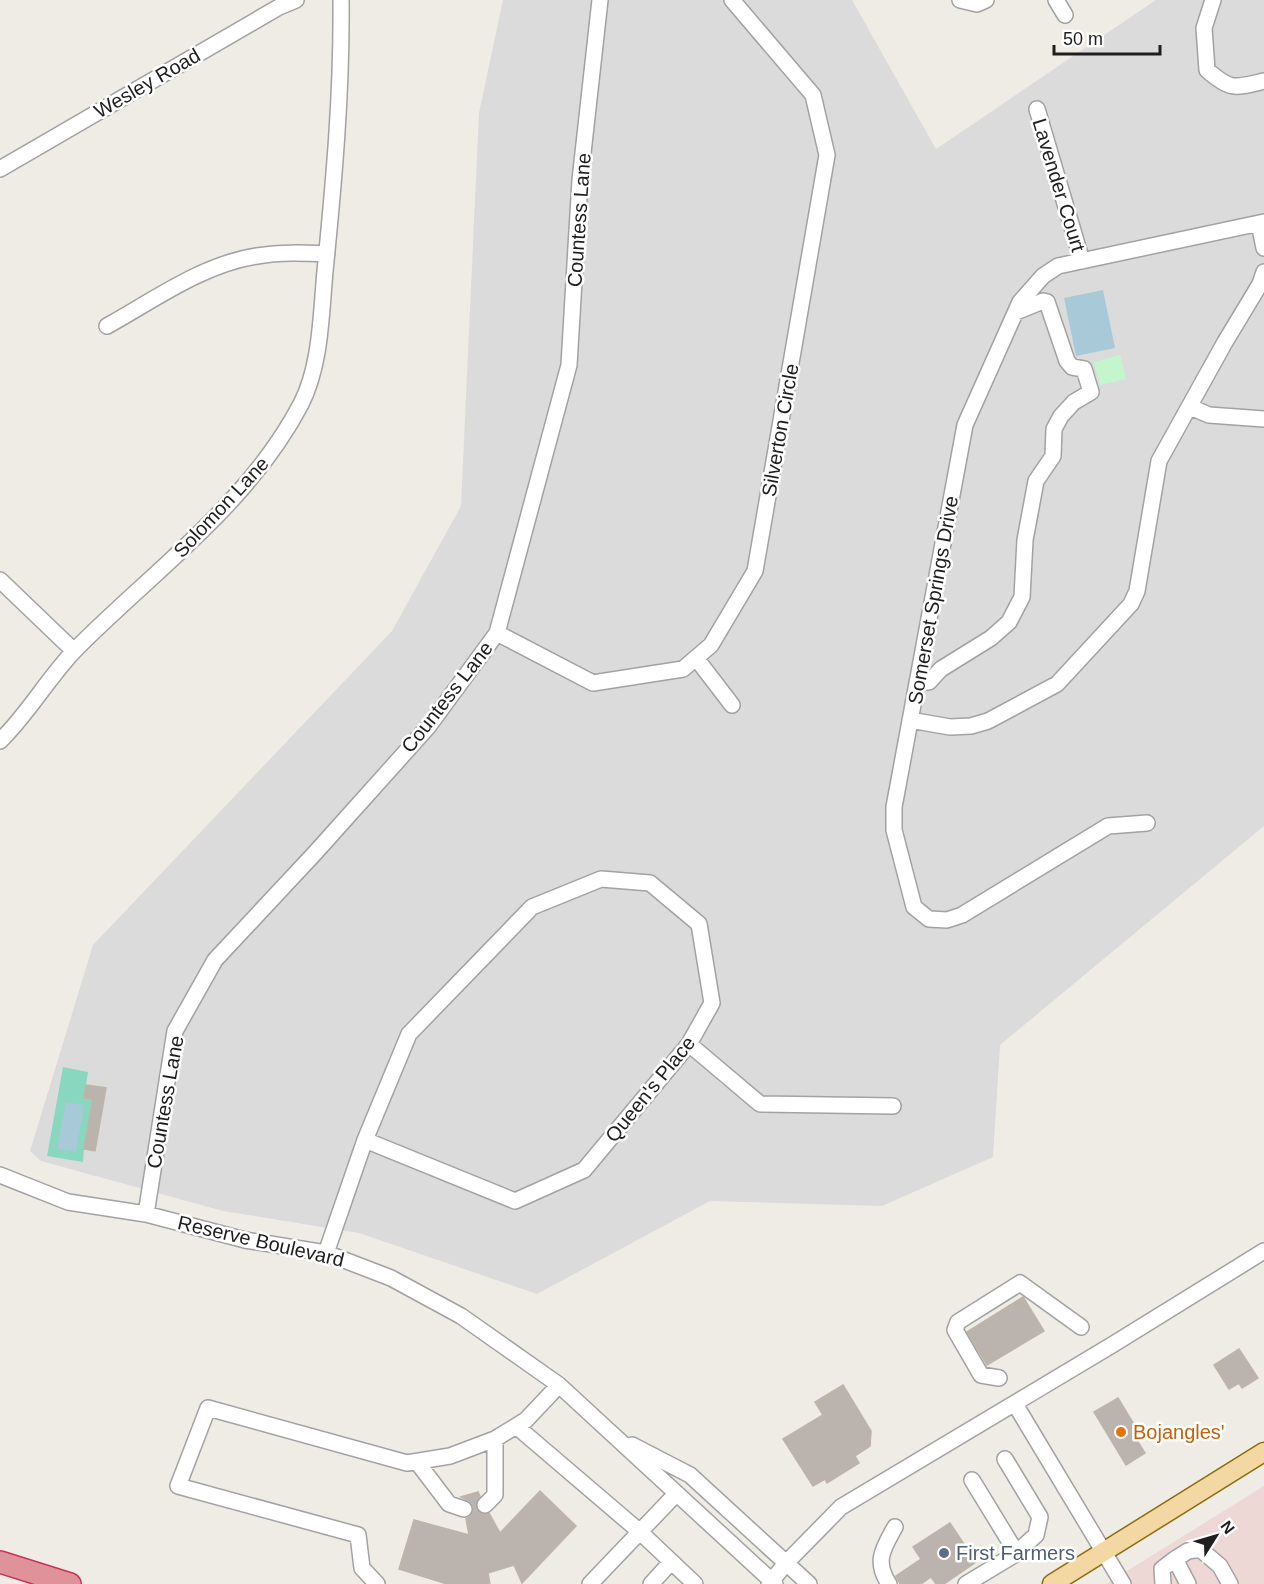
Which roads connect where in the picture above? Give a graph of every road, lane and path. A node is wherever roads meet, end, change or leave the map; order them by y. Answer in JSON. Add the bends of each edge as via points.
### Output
{"nodes":[{"id":1,"x":296,"y":0,"type":"edge"},
{"id":2,"x":341,"y":0,"type":"edge"},
{"id":3,"x":600,"y":0,"type":"edge"},
{"id":4,"x":732,"y":0,"type":"edge"},
{"id":5,"x":960,"y":0,"type":"edge"},
{"id":6,"x":986,"y":0,"type":"edge"},
{"id":7,"x":1056,"y":0,"type":"edge"},
{"id":8,"x":1213,"y":0,"type":"edge"},
{"id":9,"x":1065,"y":15,"type":"dead end"},
{"id":10,"x":1264,"y":81,"type":"edge"},
{"id":11,"x":1036,"y":109,"type":"dead end"},
{"id":12,"x":0,"y":169,"type":"edge"},
{"id":13,"x":1262,"y":223,"type":"edge"},
{"id":14,"x":1264,"y":248,"type":"edge"},
{"id":15,"x":327,"y":254,"type":"junction"},
{"id":16,"x":1082,"y":261,"type":"junction"},
{"id":17,"x":1264,"y":273,"type":"edge"},
{"id":18,"x":1016,"y":312,"type":"junction"},
{"id":19,"x":107,"y":326,"type":"dead end"},
{"id":20,"x":1190,"y":406,"type":"junction"},
{"id":21,"x":1264,"y":419,"type":"edge"},
{"id":22,"x":0,"y":580,"type":"edge"},
{"id":23,"x":497,"y":633,"type":"junction"},
{"id":24,"x":74,"y":651,"type":"junction"},
{"id":25,"x":696,"y":658,"type":"junction"},
{"id":26,"x":917,"y":682,"type":"junction"},
{"id":27,"x":732,"y":705,"type":"dead end"},
{"id":28,"x":910,"y":720,"type":"junction"},
{"id":29,"x":0,"y":741,"type":"edge"},
{"id":30,"x":1147,"y":824,"type":"dead end"},
{"id":31,"x":689,"y":1044,"type":"junction"},
{"id":32,"x":893,"y":1106,"type":"dead end"},
{"id":33,"x":365,"y":1140,"type":"junction"},
{"id":34,"x":0,"y":1175,"type":"edge"},
{"id":35,"x":146,"y":1214,"type":"junction"},
{"id":36,"x":1264,"y":1251,"type":"edge"},
{"id":37,"x":326,"y":1253,"type":"junction"},
{"id":38,"x":1081,"y":1327,"type":"dead end"},
{"id":39,"x":999,"y":1378,"type":"dead end"},
{"id":40,"x":560,"y":1385,"type":"junction"},
{"id":41,"x":1015,"y":1404,"type":"junction"},
{"id":42,"x":516,"y":1426,"type":"junction"},
{"id":43,"x":618,"y":1438,"type":"junction"},
{"id":44,"x":495,"y":1439,"type":"junction"},
{"id":45,"x":1264,"y":1452,"type":"edge"},
{"id":46,"x":1005,"y":1459,"type":"dead end"},
{"id":47,"x":417,"y":1462,"type":"junction"},
{"id":48,"x":972,"y":1480,"type":"dead end"},
{"id":49,"x":675,"y":1495,"type":"junction"},
{"id":50,"x":485,"y":1505,"type":"dead end"},
{"id":51,"x":464,"y":1509,"type":"dead end"},
{"id":52,"x":895,"y":1527,"type":"dead end"},
{"id":53,"x":639,"y":1531,"type":"junction"},
{"id":54,"x":1104,"y":1552,"type":"junction"},
{"id":55,"x":1015,"y":1553,"type":"junction"},
{"id":56,"x":1174,"y":1559,"type":"junction"},
{"id":57,"x":0,"y":1562,"type":"edge"},
{"id":58,"x":671,"y":1562,"type":"junction"},
{"id":59,"x":787,"y":1562,"type":"junction"},
{"id":60,"x":772,"y":1583,"type":"edge"},
{"id":61,"x":70,"y":1584,"type":"edge"},
{"id":62,"x":377,"y":1584,"type":"edge"},
{"id":63,"x":590,"y":1584,"type":"edge"},
{"id":64,"x":651,"y":1584,"type":"edge"},
{"id":65,"x":695,"y":1584,"type":"edge"},
{"id":66,"x":809,"y":1584,"type":"edge"},
{"id":67,"x":889,"y":1584,"type":"edge"},
{"id":68,"x":966,"y":1584,"type":"edge"},
{"id":69,"x":1052,"y":1584,"type":"edge"},
{"id":70,"x":1123,"y":1584,"type":"edge"},
{"id":71,"x":1163,"y":1584,"type":"edge"},
{"id":72,"x":1188,"y":1584,"type":"edge"},
{"id":73,"x":1230,"y":1584,"type":"edge"}],
"edges":[{"from":1,"to":12,"type":"street","name":"Wesley Road"},
{"from":2,"to":15,"type":"street","name":"Solomon Lane","via":[[340,83]]},
{"from":3,"to":23,"type":"street","name":"Countess Lane","via":[[580,180],[569,365]]},
{"from":4,"to":25,"type":"street","name":"Silverton Circle","via":[[813,95],[827,155],[755,571],[711,645]]},
{"from":5,"to":6,"type":"street","via":[[977,4]]},
{"from":7,"to":9,"type":"street"},
{"from":8,"to":10,"type":"street","via":[[1204,28],[1207,70],[1233,88]]},
{"from":11,"to":16,"type":"street","name":"Lavender Court"},
{"from":13,"to":14,"type":"street"},
{"from":13,"to":16,"type":"street","name":"Somerset Springs Drive"},
{"from":15,"to":19,"type":"street","via":[[282,253],[224,264]]},
{"from":15,"to":24,"type":"street","name":"Solomon Lane","via":[[314,366],[302,403],[265,462],[216,518]]},
{"from":16,"to":18,"type":"street","name":"Somerset Springs Drive","via":[[1058,266],[1043,276]]},
{"from":17,"to":20,"type":"street"},
{"from":18,"to":26,"type":"street","name":"Somerset Springs Drive","via":[[965,425]]},
{"from":18,"to":26,"type":"street","via":[[1047,302],[1066,361],[1072,367],[1084,369],[1091,392],[1074,402],[1054,429],[1053,456],[1036,481],[1025,540],[1022,597],[1009,622],[941,669],[929,682]]},
{"from":20,"to":21,"type":"street","via":[[1209,415]]},
{"from":20,"to":28,"type":"street","via":[[1156,471],[1137,591],[1131,604],[1056,684],[988,721],[950,728]]},
{"from":22,"to":24,"type":"street"},
{"from":23,"to":25,"type":"street","name":"Silverton Circle","via":[[593,683],[683,669]]},
{"from":23,"to":35,"type":"street","name":"Countess Lane","via":[[428,727],[215,960],[175,1031]]},
{"from":24,"to":29,"type":"street","name":"Solomon Lane"},
{"from":25,"to":27,"type":"street"},
{"from":26,"to":28,"type":"street","name":"Somerset Springs Drive"},
{"from":28,"to":30,"type":"street","name":"Somerset Springs Drive","via":[[894,807],[894,830],[914,907],[929,919],[947,920],[962,915],[1108,826]]},
{"from":31,"to":32,"type":"street","via":[[760,1104]]},
{"from":31,"to":33,"type":"street","name":"Queen's Place","via":[[584,1170],[515,1201]]},
{"from":31,"to":33,"type":"street","name":"Queen's Place","via":[[712,1003],[699,924],[650,883],[601,879],[532,908],[409,1034]]},
{"from":33,"to":37,"type":"street","name":"Queen's Place"},
{"from":34,"to":35,"type":"street","name":"Reserve Boulevard","via":[[68,1202]]},
{"from":35,"to":37,"type":"street","name":"Reserve Boulevard","via":[[245,1240]]},
{"from":36,"to":41,"type":"street"},
{"from":37,"to":40,"type":"street","name":"Reserve Boulevard","via":[[391,1278],[461,1317]]},
{"from":38,"to":39,"type":"street","via":[[1020,1283],[957,1322],[955,1329],[981,1375]]},
{"from":40,"to":42,"type":"street"},
{"from":40,"to":43,"type":"street","name":"Reserve Boulevard"},
{"from":41,"to":54,"type":"street"},
{"from":41,"to":59,"type":"street","via":[[841,1507]]},
{"from":42,"to":44,"type":"street"},
{"from":42,"to":53,"type":"street"},
{"from":43,"to":49,"type":"street","name":"Reserve Boulevard"},
{"from":43,"to":59,"type":"street","name":"Reserve Boulevard","via":[[690,1475]]},
{"from":44,"to":47,"type":"street","via":[[450,1456]]},
{"from":44,"to":50,"type":"street","via":[[495,1495]]},
{"from":45,"to":54,"type":"main road"},
{"from":46,"to":55,"type":"street","via":[[1040,1517],[1036,1535]]},
{"from":47,"to":51,"type":"street","via":[[449,1504]]},
{"from":47,"to":62,"type":"street","via":[[407,1463],[208,1408],[178,1486],[358,1535],[362,1568]]},
{"from":48,"to":55,"type":"street"},
{"from":49,"to":53,"type":"street"},
{"from":49,"to":60,"type":"street","name":"Reserve Boulevard"},
{"from":52,"to":67,"type":"street","via":[[882,1550],[881,1571]]},
{"from":53,"to":58,"type":"street"},
{"from":53,"to":63,"type":"street"},
{"from":54,"to":69,"type":"main road"},
{"from":54,"to":70,"type":"street"},
{"from":55,"to":68,"type":"street"},
{"from":56,"to":71,"type":"street","via":[[1162,1569]]},
{"from":56,"to":72,"type":"street"},
{"from":56,"to":73,"type":"street","via":[[1200,1549],[1220,1566]]},
{"from":57,"to":61,"type":"highway"},
{"from":58,"to":64,"type":"street"},
{"from":58,"to":65,"type":"street"},
{"from":59,"to":60,"type":"street"},
{"from":59,"to":66,"type":"street","name":"Reserve Boulevard"}]}
